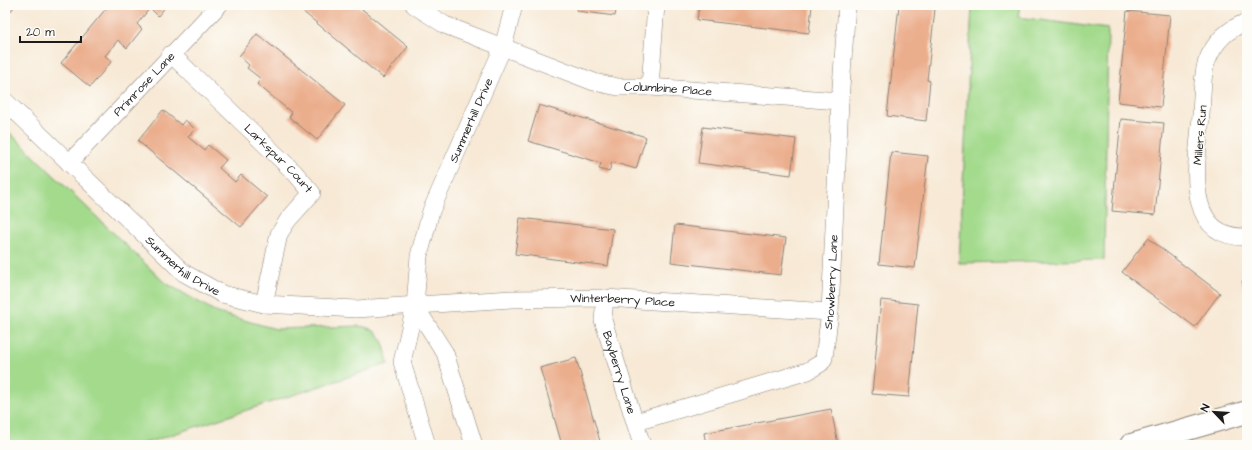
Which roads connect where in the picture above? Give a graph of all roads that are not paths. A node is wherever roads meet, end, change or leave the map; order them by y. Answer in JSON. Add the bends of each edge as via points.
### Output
{"nodes":[{"id":1,"x":219,"y":5,"type":"edge"},
{"id":2,"x":414,"y":5,"type":"edge"},
{"id":3,"x":514,"y":5,"type":"edge"},
{"id":4,"x":656,"y":5,"type":"edge"},
{"id":5,"x":847,"y":5,"type":"edge"},
{"id":6,"x":1247,"y":22,"type":"edge"},
{"id":7,"x":502,"y":47,"type":"junction"},
{"id":8,"x":171,"y":54,"type":"junction"},
{"id":9,"x":650,"y":87,"type":"junction"},
{"id":10,"x":5,"y":101,"type":"edge"},
{"id":11,"x":840,"y":101,"type":"junction"},
{"id":12,"x":69,"y":163,"type":"junction"},
{"id":13,"x":1247,"y":237,"type":"edge"},
{"id":14,"x":605,"y":298,"type":"junction"},
{"id":15,"x":264,"y":304,"type":"junction"},
{"id":16,"x":415,"y":306,"type":"junction"},
{"id":17,"x":830,"y":312,"type":"junction"},
{"id":18,"x":1247,"y":412,"type":"edge"},
{"id":19,"x":636,"y":422,"type":"junction"},
{"id":20,"x":427,"y":445,"type":"edge"},
{"id":21,"x":474,"y":445,"type":"edge"},
{"id":22,"x":642,"y":445,"type":"edge"},
{"id":23,"x":1130,"y":445,"type":"edge"}],
"edges":[{"from":1,"to":8,"type":"street","name":"Primrose Lane"},
{"from":2,"to":7,"type":"street","name":"Columbine Place","via":[[445,25]]},
{"from":3,"to":7,"type":"street","name":"Summerhill Drive"},
{"from":4,"to":9,"type":"street"},
{"from":5,"to":11,"type":"street","name":"Snowberry Lane"},
{"from":6,"to":13,"type":"street","name":"Millers Run","via":[[1223,34],[1206,62],[1196,183],[1198,205],[1220,233]]},
{"from":7,"to":9,"type":"street","name":"Columbine Place","via":[[594,82],[618,87]]},
{"from":7,"to":16,"type":"street","name":"Summerhill Drive","via":[[431,211],[419,256]]},
{"from":8,"to":12,"type":"street","name":"Primrose Lane"},
{"from":8,"to":15,"type":"street","name":"Larkspur Court","via":[[295,173],[312,193],[279,234]]},
{"from":9,"to":11,"type":"street","name":"Columbine Place"},
{"from":10,"to":12,"type":"street","name":"Summerhill Drive"},
{"from":11,"to":17,"type":"street","name":"Snowberry Lane"},
{"from":12,"to":15,"type":"street","name":"Summerhill Drive","via":[[184,273],[222,294]]},
{"from":14,"to":16,"type":"street","name":"Winterberry Place","via":[[512,299]]},
{"from":14,"to":17,"type":"street","name":"Winterberry Place"},
{"from":14,"to":19,"type":"street","name":"Bayberry Lane","via":[[604,320]]},
{"from":15,"to":16,"type":"street","name":"Summerhill Drive","via":[[356,309]]},
{"from":16,"to":20,"type":"street","name":"Summerhill Drive","via":[[402,362]]},
{"from":16,"to":21,"type":"street","via":[[445,353]]},
{"from":17,"to":19,"type":"street","name":"Snowberry Lane","via":[[824,358],[815,367]]},
{"from":18,"to":23,"type":"main road"},
{"from":19,"to":22,"type":"street","name":"Bayberry Lane"}]}
